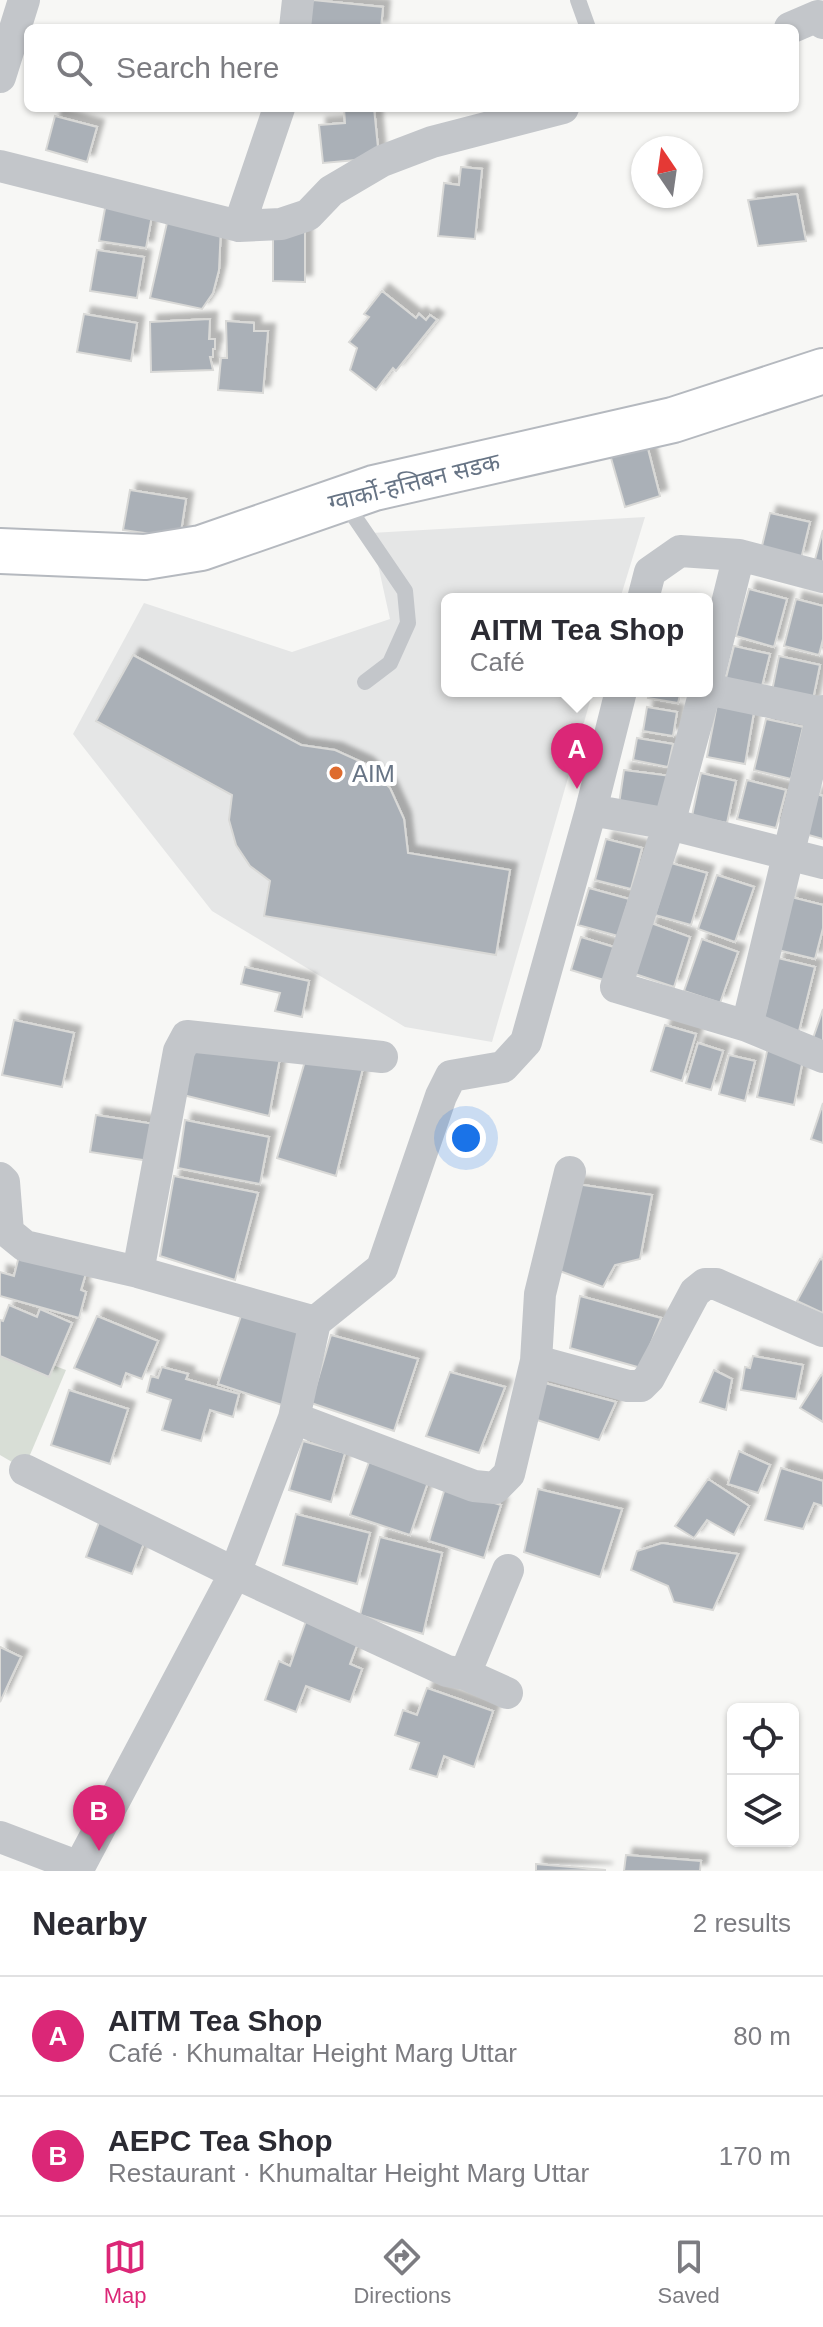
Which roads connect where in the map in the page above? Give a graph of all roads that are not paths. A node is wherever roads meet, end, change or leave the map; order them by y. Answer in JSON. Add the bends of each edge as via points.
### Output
{"nodes":[{"id":1,"x":24,"y":0,"type":"edge"},
{"id":2,"x":298,"y":0,"type":"edge"},
{"id":3,"x":578,"y":0,"type":"edge"},
{"id":4,"x":823,"y":23,"type":"edge"},
{"id":5,"x":295,"y":24,"type":"edge"},
{"id":6,"x":587,"y":24,"type":"edge"},
{"id":7,"x":799,"y":24,"type":"edge"},
{"id":8,"x":0,"y":77,"type":"edge"},
{"id":9,"x":278,"y":112,"type":"edge"},
{"id":10,"x":548,"y":112,"type":"edge"},
{"id":11,"x":0,"y":166,"type":"edge"},
{"id":12,"x":239,"y":226,"type":"junction"},
{"id":13,"x":823,"y":371,"type":"edge"},
{"id":14,"x":342,"y":499,"type":"junction"},
{"id":15,"x":0,"y":551,"type":"edge"},
{"id":16,"x":739,"y":555,"type":"junction"},
{"id":17,"x":823,"y":577,"type":"edge"},
{"id":18,"x":645,"y":593,"type":"edge"},
{"id":19,"x":713,"y":660,"type":"edge"},
{"id":20,"x":365,"y":682,"type":"dead end"},
{"id":21,"x":713,"y":689,"type":"edge"},
{"id":22,"x":619,"y":697,"type":"edge"},
{"id":23,"x":704,"y":697,"type":"edge"},
{"id":24,"x":823,"y":712,"type":"edge"},
{"id":25,"x":591,"y":810,"type":"junction"},
{"id":26,"x":669,"y":824,"type":"junction"},
{"id":27,"x":789,"y":852,"type":"junction"},
{"id":28,"x":823,"y":863,"type":"edge"},
{"id":29,"x":747,"y":1026,"type":"junction"},
{"id":30,"x":382,"y":1057,"type":"dead end"},
{"id":31,"x":823,"y":1057,"type":"edge"},
{"id":32,"x":570,"y":1172,"type":"dead end"},
{"id":33,"x":0,"y":1178,"type":"edge"},
{"id":34,"x":138,"y":1272,"type":"junction"},
{"id":35,"x":315,"y":1322,"type":"junction"},
{"id":36,"x":823,"y":1331,"type":"edge"},
{"id":37,"x":536,"y":1361,"type":"junction"},
{"id":38,"x":294,"y":1418,"type":"junction"},
{"id":39,"x":25,"y":1470,"type":"dead end"},
{"id":40,"x":508,"y":1570,"type":"dead end"},
{"id":41,"x":235,"y":1573,"type":"junction"},
{"id":42,"x":465,"y":1674,"type":"junction"},
{"id":43,"x":507,"y":1693,"type":"dead end"},
{"id":44,"x":0,"y":1837,"type":"edge"},
{"id":45,"x":78,"y":1869,"type":"edge"}],
"edges":[{"from":1,"to":8,"type":"street"},
{"from":2,"to":5,"type":"street"},
{"from":3,"to":6,"type":"lane"},
{"from":4,"to":7,"type":"street","via":[[818,16]]},
{"from":9,"to":12,"type":"street"},
{"from":10,"to":12,"type":"street","via":[[432,142],[382,161],[331,191],[308,215],[281,224]]},
{"from":11,"to":12,"type":"street"},
{"from":13,"to":14,"type":"main road","name":"ग्वार्को-हत्तिबन सडक","via":[[673,420]]},
{"from":14,"to":15,"type":"main road","name":"ग्वार्को-हत्तिबन सडक","via":[[201,548],[145,557]]},
{"from":14,"to":20,"type":"lane","via":[[405,591],[408,623],[390,663]]},
{"from":16,"to":17,"type":"street"},
{"from":16,"to":18,"type":"street","via":[[680,551],[650,572]]},
{"from":16,"to":19,"type":"street"},
{"from":21,"to":24,"type":"street"},
{"from":22,"to":25,"type":"street"},
{"from":23,"to":26,"type":"street"},
{"from":24,"to":27,"type":"street"},
{"from":25,"to":26,"type":"street"},
{"from":25,"to":35,"type":"street","via":[[526,1042],[503,1067],[451,1076],[382,1268]]},
{"from":26,"to":27,"type":"street"},
{"from":26,"to":29,"type":"street","via":[[616,987]]},
{"from":27,"to":28,"type":"street"},
{"from":27,"to":29,"type":"street"},
{"from":29,"to":31,"type":"street"},
{"from":30,"to":34,"type":"street","via":[[187,1036],[179,1051]]},
{"from":32,"to":37,"type":"street","via":[[540,1294]]},
{"from":33,"to":34,"type":"street","via":[[8,1232],[25,1246]]},
{"from":34,"to":35,"type":"street"},
{"from":35,"to":38,"type":"street"},
{"from":36,"to":37,"type":"street","via":[[716,1284],[705,1284],[695,1292],[641,1386]]},
{"from":37,"to":38,"type":"street","via":[[509,1474],[495,1488],[474,1486]]},
{"from":38,"to":41,"type":"street"},
{"from":39,"to":41,"type":"street"},
{"from":40,"to":42,"type":"street"},
{"from":41,"to":42,"type":"street","via":[[447,1671]]},
{"from":41,"to":45,"type":"street"},
{"from":42,"to":43,"type":"street"},
{"from":44,"to":45,"type":"street"}]}
